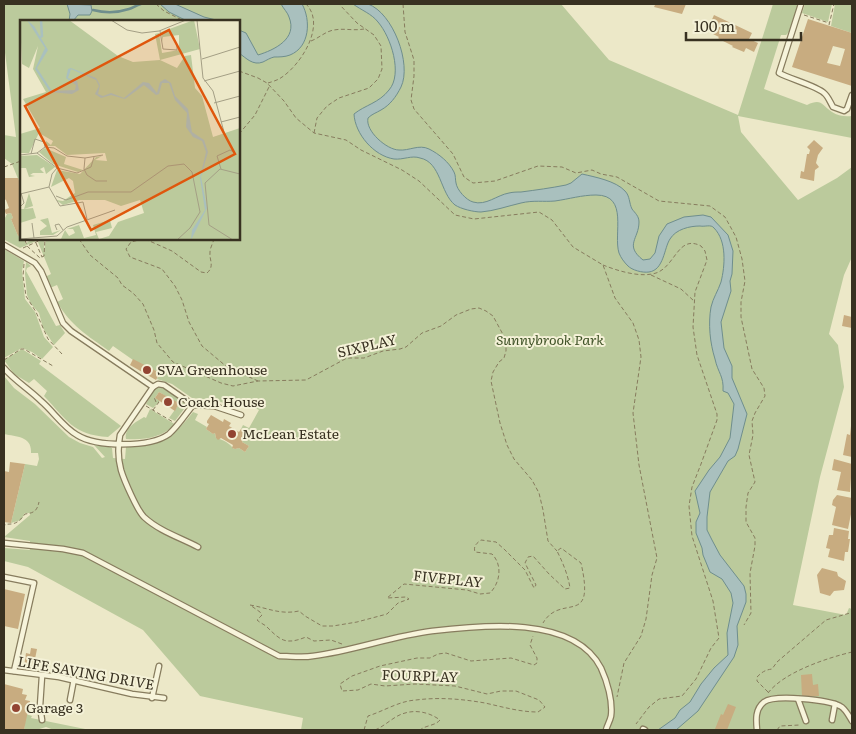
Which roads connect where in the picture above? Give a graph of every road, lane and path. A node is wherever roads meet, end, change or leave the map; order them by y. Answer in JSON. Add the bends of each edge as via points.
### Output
{"nodes":[{"id":1,"x":156,"y":4,"type":"edge"},
{"id":2,"x":306,"y":4,"type":"edge"},
{"id":3,"x":339,"y":4,"type":"edge"},
{"id":4,"x":403,"y":4,"type":"edge"},
{"id":5,"x":801,"y":4,"type":"edge"},
{"id":6,"x":834,"y":4,"type":"edge"},
{"id":7,"x":798,"y":13,"type":"junction"},
{"id":8,"x":182,"y":20,"type":"edge"},
{"id":9,"x":364,"y":29,"type":"junction"},
{"id":10,"x":310,"y":41,"type":"junction"},
{"id":11,"x":240,"y":71,"type":"edge"},
{"id":12,"x":267,"y":83,"type":"junction"},
{"id":13,"x":269,"y":86,"type":"junction"},
{"id":14,"x":852,"y":95,"type":"edge"},
{"id":15,"x":240,"y":133,"type":"edge"},
{"id":16,"x":314,"y":133,"type":"junction"},
{"id":17,"x":20,"y":161,"type":"edge"},
{"id":18,"x":4,"y":167,"type":"edge"},
{"id":19,"x":25,"y":240,"type":"dead end"},
{"id":20,"x":41,"y":240,"type":"edge"},
{"id":21,"x":44,"y":240,"type":"edge"},
{"id":22,"x":80,"y":240,"type":"edge"},
{"id":23,"x":140,"y":240,"type":"edge"},
{"id":24,"x":146,"y":240,"type":"edge"},
{"id":25,"x":214,"y":240,"type":"edge"},
{"id":26,"x":36,"y":242,"type":"junction"},
{"id":27,"x":4,"y":245,"type":"edge"},
{"id":28,"x":27,"y":246,"type":"junction"},
{"id":29,"x":16,"y":253,"type":"junction"},
{"id":30,"x":42,"y":257,"type":"junction"},
{"id":31,"x":26,"y":258,"type":"junction"},
{"id":32,"x":603,"y":265,"type":"junction"},
{"id":33,"x":651,"y":274,"type":"junction"},
{"id":34,"x":694,"y":300,"type":"junction"},
{"id":35,"x":62,"y":354,"type":"dead end"},
{"id":36,"x":4,"y":360,"type":"edge"},
{"id":37,"x":53,"y":366,"type":"dead end"},
{"id":38,"x":4,"y":368,"type":"edge"},
{"id":39,"x":258,"y":381,"type":"junction"},
{"id":40,"x":153,"y":387,"type":"junction"},
{"id":41,"x":154,"y":397,"type":"dead end"},
{"id":42,"x":141,"y":403,"type":"junction"},
{"id":43,"x":193,"y":405,"type":"junction"},
{"id":44,"x":153,"y":410,"type":"junction"},
{"id":45,"x":241,"y":415,"type":"dead end"},
{"id":46,"x":178,"y":425,"type":"junction"},
{"id":47,"x":118,"y":444,"type":"junction"},
{"id":48,"x":39,"y":502,"type":"dead end"},
{"id":49,"x":4,"y":528,"type":"edge"},
{"id":50,"x":4,"y":543,"type":"edge"},
{"id":51,"x":198,"y":547,"type":"dead end"},
{"id":52,"x":557,"y":551,"type":"junction"},
{"id":53,"x":4,"y":577,"type":"edge"},
{"id":54,"x":852,"y":615,"type":"edge"},
{"id":55,"x":744,"y":625,"type":"dead end"},
{"id":56,"x":537,"y":629,"type":"junction"},
{"id":57,"x":349,"y":649,"type":"junction"},
{"id":58,"x":852,"y":652,"type":"edge"},
{"id":59,"x":159,"y":666,"type":"dead end"},
{"id":60,"x":4,"y":670,"type":"edge"},
{"id":61,"x":14,"y":671,"type":"junction"},
{"id":62,"x":42,"y":676,"type":"junction"},
{"id":63,"x":74,"y":680,"type":"junction"},
{"id":64,"x":768,"y":692,"type":"junction"},
{"id":65,"x":152,"y":698,"type":"junction"},
{"id":66,"x":164,"y":698,"type":"dead end"},
{"id":67,"x":798,"y":699,"type":"junction"},
{"id":68,"x":70,"y":700,"type":"dead end"},
{"id":69,"x":616,"y":701,"type":"dead end"},
{"id":70,"x":763,"y":702,"type":"junction"},
{"id":71,"x":835,"y":704,"type":"junction"},
{"id":72,"x":42,"y":720,"type":"dead end"},
{"id":73,"x":832,"y":720,"type":"dead end"},
{"id":74,"x":806,"y":721,"type":"joint"},
{"id":75,"x":852,"y":721,"type":"edge"},
{"id":76,"x":636,"y":724,"type":"dead end"},
{"id":77,"x":364,"y":730,"type":"edge"},
{"id":78,"x":375,"y":730,"type":"edge"},
{"id":79,"x":420,"y":730,"type":"edge"},
{"id":80,"x":606,"y":730,"type":"edge"},
{"id":81,"x":757,"y":730,"type":"edge"},
{"id":82,"x":777,"y":730,"type":"edge"}],
"edges":[{"from":1,"to":8,"type":"path"},
{"from":2,"to":10,"type":"path","via":[[312,9],[314,30]]},
{"from":3,"to":9,"type":"path"},
{"from":4,"to":55,"type":"path","via":[[405,32],[414,60],[411,100],[414,109],[446,145],[464,177],[473,183],[495,181],[538,166],[562,167],[576,173],[592,170],[617,177],[659,200],[710,206],[725,217],[736,237],[745,282],[741,317],[752,369],[764,388],[765,396],[752,421],[754,435],[750,455],[755,482],[748,494],[746,522],[755,538],[755,546],[750,573],[751,612]]},
{"from":5,"to":7,"type":"lane"},
{"from":6,"to":7,"type":"path","via":[[829,24]]},
{"from":7,"to":14,"type":"lane","via":[[779,73],[821,90],[833,107],[844,111]]},
{"from":9,"to":10,"type":"path","via":[[335,29]]},
{"from":9,"to":16,"type":"path","via":[[374,35],[381,46],[382,69],[378,79],[369,88],[339,98],[327,106],[317,118]]},
{"from":10,"to":12,"type":"path","via":[[291,69],[278,80]]},
{"from":11,"to":12,"type":"path"},
{"from":12,"to":13,"type":"path"},
{"from":13,"to":15,"type":"path","via":[[255,114]]},
{"from":13,"to":16,"type":"path","via":[[296,118]]},
{"from":16,"to":32,"type":"path","via":[[346,140],[412,176],[455,215],[477,219],[541,213],[552,220],[574,247]]},
{"from":17,"to":18,"type":"path"},
{"from":19,"to":28,"type":"path"},
{"from":20,"to":26,"type":"path"},
{"from":21,"to":30,"type":"path"},
{"from":22,"to":39,"type":"path","name":"SIXPLAY","via":[[90,255],[143,304],[157,343],[173,362],[233,386]]},
{"from":23,"to":39,"type":"path","via":[[131,242],[126,249],[130,257],[162,269],[175,286],[202,346],[227,367]]},
{"from":24,"to":25,"type":"path","via":[[172,251],[207,273],[212,266],[209,254]]},
{"from":26,"to":28,"type":"path"},
{"from":26,"to":30,"type":"path"},
{"from":27,"to":29,"type":"lane"},
{"from":28,"to":29,"type":"path"},
{"from":28,"to":30,"type":"path"},
{"from":29,"to":31,"type":"lane"},
{"from":31,"to":35,"type":"path","via":[[23,276],[26,296],[48,339]]},
{"from":31,"to":40,"type":"lane","via":[[40,271],[63,323]]},
{"from":32,"to":33,"type":"path"},
{"from":32,"to":69,"type":"path","via":[[615,298],[633,323],[639,340],[641,357],[633,413],[639,465],[657,558],[646,619],[641,636],[624,663]]},
{"from":33,"to":34,"type":"path"},
{"from":33,"to":34,"type":"path","via":[[665,268],[684,245],[692,242],[701,246],[707,260]]},
{"from":34,"to":76,"type":"path","via":[[695,344],[717,414],[692,487],[690,514],[692,536],[713,601],[719,638],[696,679],[682,696],[659,699]]},
{"from":36,"to":37,"type":"path","via":[[24,349]]},
{"from":38,"to":47,"type":"lane","via":[[78,436]]},
{"from":39,"to":52,"type":"path","name":"SIXPLAY","via":[[306,380],[347,358],[364,358],[406,347],[422,333],[471,309],[486,311],[493,316],[506,340],[504,358],[491,380],[500,423],[514,459],[532,480],[538,493],[548,541]]},
{"from":40,"to":42,"type":"lane"},
{"from":40,"to":43,"type":"lane","via":[[164,385]]},
{"from":41,"to":44,"type":"path","via":[[159,402]]},
{"from":42,"to":44,"type":"path"},
{"from":42,"to":47,"type":"lane","via":[[120,435]]},
{"from":43,"to":45,"type":"lane","via":[[214,406]]},
{"from":43,"to":46,"type":"lane"},
{"from":44,"to":46,"type":"path"},
{"from":46,"to":47,"type":"lane","via":[[158,441]]},
{"from":47,"to":51,"type":"lane","via":[[120,469],[139,511],[153,524]]},
{"from":48,"to":49,"type":"path","via":[[35,512],[25,514],[20,522],[5,524]]},
{"from":50,"to":57,"type":"lane","via":[[83,553],[279,656],[311,656]]},
{"from":52,"to":56,"type":"path","via":[[561,548],[581,563],[586,592],[582,602],[552,613]]},
{"from":52,"to":57,"type":"path","name":"FIVEPLAY","via":[[570,588],[562,587],[533,556],[528,557],[525,563],[536,585],[534,588],[525,570],[504,549],[496,542],[481,540],[475,552],[492,554],[498,564],[497,582],[490,593],[404,584],[387,598],[406,596],[409,599],[398,603],[387,614],[333,626],[322,626],[299,611],[281,613],[250,605],[260,612],[261,618],[257,620],[279,639],[294,642],[306,638],[332,640]]},
{"from":53,"to":61,"type":"lane","via":[[34,583]]},
{"from":54,"to":64,"type":"path","via":[[826,620],[772,669],[759,674],[757,681]]},
{"from":56,"to":57,"type":"lane","via":[[505,626],[432,631]]},
{"from":56,"to":77,"type":"path","name":"FOURPLAY","via":[[530,645],[537,658],[534,665],[511,658],[471,660],[438,654],[380,666],[340,684],[342,691],[358,690],[371,684],[415,684],[455,686],[487,694],[516,691],[539,700],[544,707],[538,712],[462,700],[414,700],[368,716]]},
{"from":56,"to":80,"type":"lane","via":[[574,642],[596,658],[609,691],[611,715]]},
{"from":58,"to":64,"type":"path","via":[[785,678]]},
{"from":59,"to":65,"type":"lane"},
{"from":60,"to":61,"type":"lane","name":"LIFE SAVING DRIVE"},
{"from":61,"to":62,"type":"lane","name":"LIFE SAVING DRIVE"},
{"from":62,"to":63,"type":"lane","name":"LIFE SAVING DRIVE"},
{"from":62,"to":72,"type":"lane"},
{"from":63,"to":65,"type":"lane","name":"LIFE SAVING DRIVE"},
{"from":63,"to":68,"type":"lane"},
{"from":64,"to":70,"type":"path"},
{"from":65,"to":66,"type":"lane","name":"LIFE SAVING DRIVE"},
{"from":67,"to":70,"type":"lane","via":[[776,697]]},
{"from":67,"to":71,"type":"lane"},
{"from":67,"to":74,"type":"lane"},
{"from":70,"to":81,"type":"lane","via":[[757,713]]},
{"from":71,"to":73,"type":"lane"},
{"from":71,"to":75,"type":"lane","via":[[841,706]]},
{"from":74,"to":82,"type":"path","via":[[795,726],[780,726]]},
{"from":78,"to":79,"type":"path","via":[[403,713],[425,712],[440,720]]}]}
